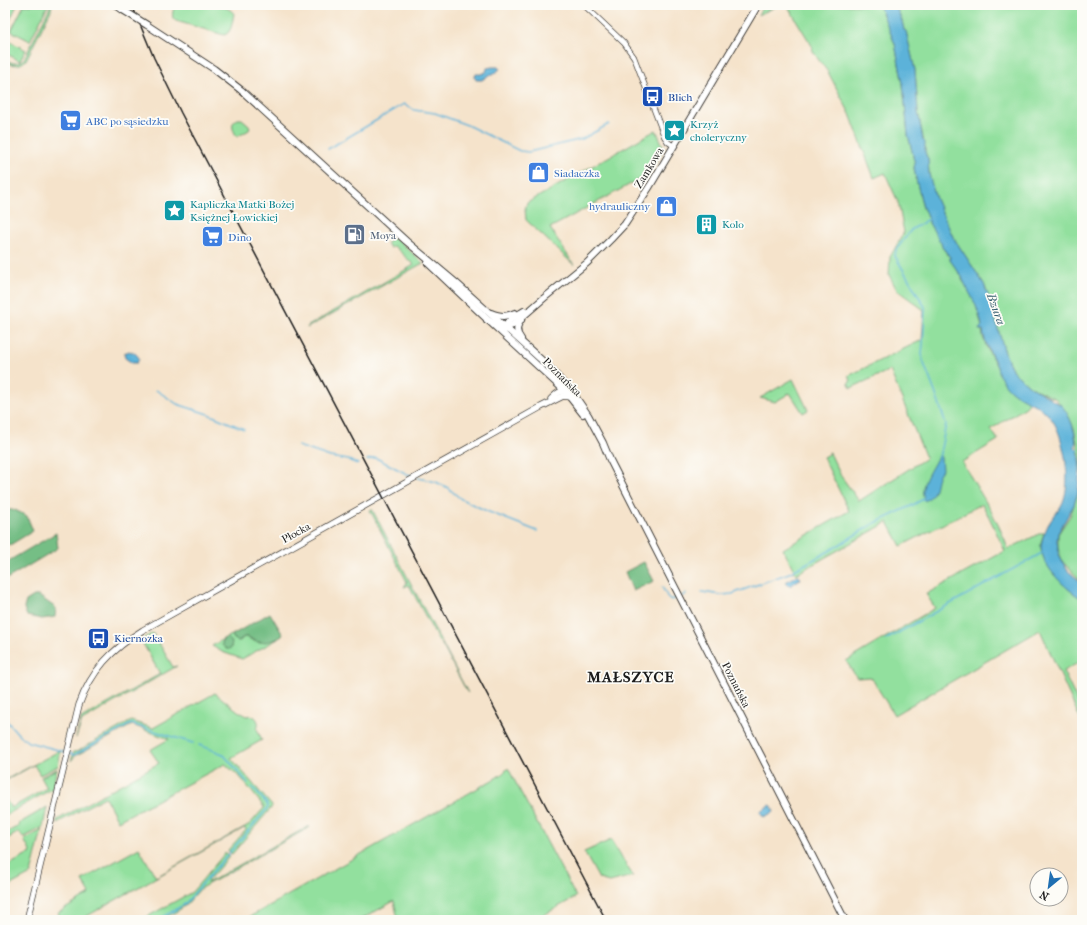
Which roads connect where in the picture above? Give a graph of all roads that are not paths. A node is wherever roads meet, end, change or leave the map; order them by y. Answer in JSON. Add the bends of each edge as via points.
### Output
{"nodes":[{"id":1,"x":116,"y":5,"type":"edge"},
{"id":2,"x":584,"y":5,"type":"edge"},
{"id":3,"x":758,"y":5,"type":"edge"},
{"id":4,"x":674,"y":146,"type":"junction"},
{"id":5,"x":412,"y":246,"type":"junction"},
{"id":6,"x":486,"y":310,"type":"junction"},
{"id":7,"x":526,"y":311,"type":"junction"},
{"id":8,"x":487,"y":320,"type":"junction"},
{"id":9,"x":505,"y":328,"type":"junction"},
{"id":10,"x":507,"y":338,"type":"junction"},
{"id":11,"x":526,"y":347,"type":"junction"},
{"id":12,"x":556,"y":384,"type":"junction"},
{"id":13,"x":564,"y":391,"type":"junction"},
{"id":14,"x":552,"y":398,"type":"junction"},
{"id":15,"x":544,"y":405,"type":"junction"},
{"id":16,"x":610,"y":460,"type":"junction"},
{"id":17,"x":27,"y":920,"type":"edge"},
{"id":18,"x":845,"y":920,"type":"edge"}],
"edges":[{"from":1,"to":5,"type":"main road","name":"Poznańska","bridge":true,"via":[[228,79]]},
{"from":2,"to":4,"type":"street","via":[[629,49],[638,66],[664,136]]},
{"from":3,"to":4,"type":"main road","name":"Zamkowa"},
{"from":4,"to":7,"type":"main road","name":"Zamkowa","via":[[635,209],[616,234],[587,263]]},
{"from":5,"to":6,"type":"main road","name":"Poznańska"},
{"from":5,"to":8,"type":"main road","name":"Poznańska"},
{"from":6,"to":7,"type":"main road","name":"Zamkowa","via":[[498,316]]},
{"from":6,"to":9,"type":"main road","name":"Poznańska"},
{"from":7,"to":9,"type":"main road","name":"Zamkowa","via":[[512,325]]},
{"from":7,"to":11,"type":"main road","name":"Zamkowa","via":[[516,329]]},
{"from":8,"to":9,"type":"main road","name":"Poznańska"},
{"from":8,"to":10,"type":"main road","name":"Poznańska"},
{"from":9,"to":10,"type":"main road"},
{"from":9,"to":11,"type":"main road","name":"Poznańska"},
{"from":10,"to":12,"type":"main road","name":"Poznańska"},
{"from":11,"to":13,"type":"main road","name":"Poznańska","via":[[547,366]]},
{"from":12,"to":13,"type":"main road","name":"Poznańska"},
{"from":12,"to":14,"type":"main road"},
{"from":13,"to":14,"type":"main road","name":"Płocka"},
{"from":13,"to":15,"type":"main road","name":"Płocka"},
{"from":13,"to":16,"type":"main road","name":"Poznańska","via":[[585,416]]},
{"from":13,"to":16,"type":"main road","name":"Poznańska","via":[[577,399],[588,415]]},
{"from":14,"to":15,"type":"main road","name":"Płocka"},
{"from":15,"to":17,"type":"main road","name":"Płocka","via":[[133,636],[105,660],[89,682],[80,702]]},
{"from":16,"to":18,"type":"main road","name":"Poznańska"}]}
